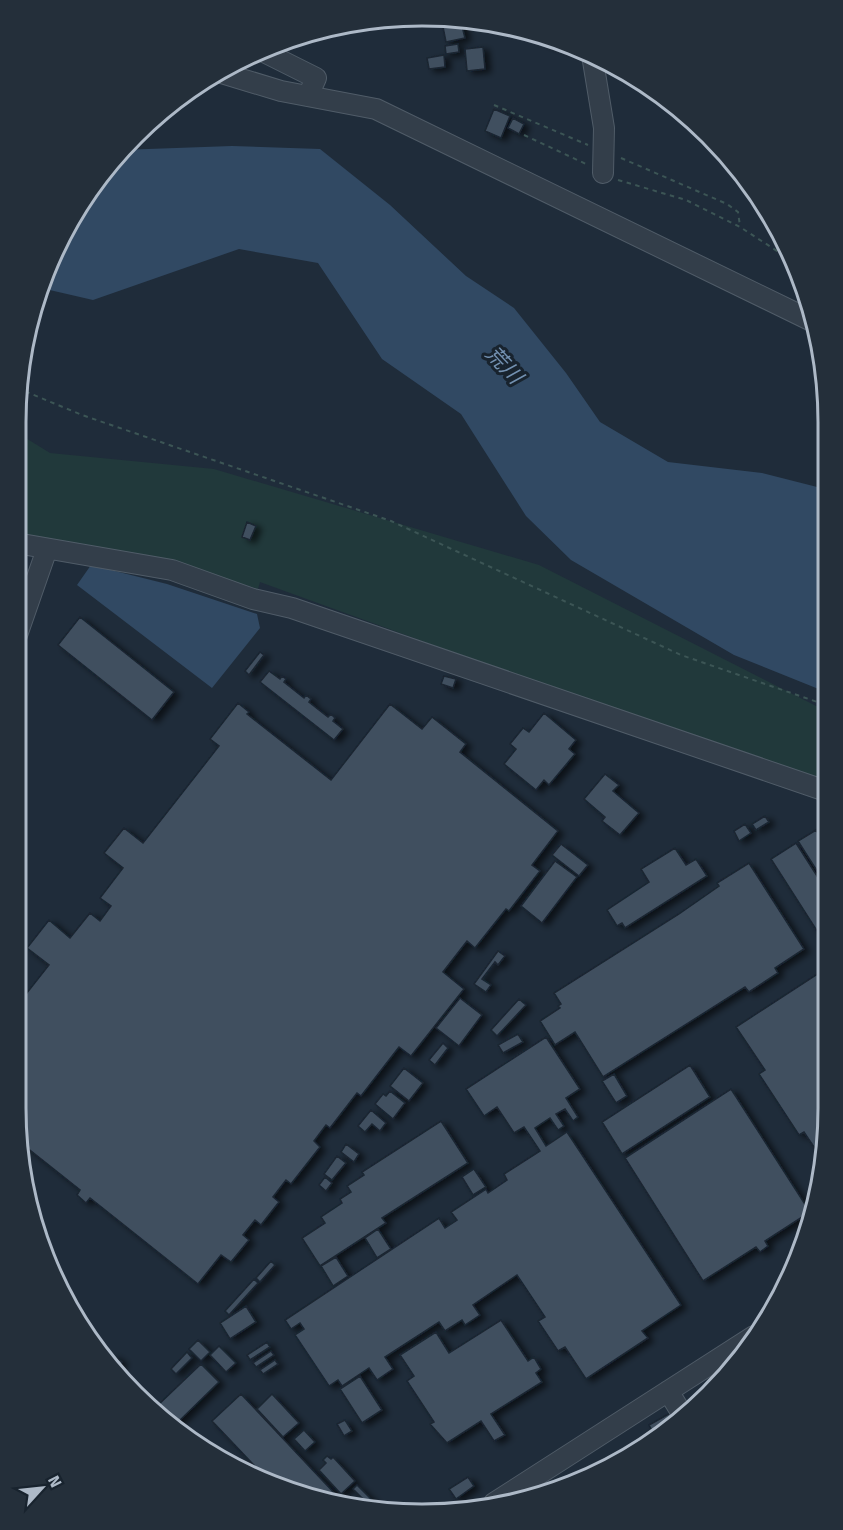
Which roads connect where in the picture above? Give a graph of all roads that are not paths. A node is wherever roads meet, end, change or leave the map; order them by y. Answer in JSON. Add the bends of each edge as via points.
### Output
{"nodes":[{"id":1,"x":271,"y":56,"type":"edge"},
{"id":2,"x":594,"y":65,"type":"edge"},
{"id":3,"x":229,"y":76,"type":"edge"},
{"id":4,"x":308,"y":96,"type":"junction"},
{"id":5,"x":603,"y":173,"type":"road end"},
{"id":6,"x":803,"y":317,"type":"edge"},
{"id":7,"x":26,"y":545,"type":"edge"},
{"id":8,"x":47,"y":549,"type":"junction"},
{"id":9,"x":26,"y":609,"type":"edge"},
{"id":10,"x":818,"y":788,"type":"edge"},
{"id":11,"x":739,"y":1345,"type":"edge"},
{"id":12,"x":668,"y":1391,"type":"junction"},
{"id":13,"x":679,"y":1409,"type":"edge"},
{"id":14,"x":506,"y":1495,"type":"edge"}],
"edges":[{"from":1,"to":4,"type":"street","via":[[316,78]]},
{"from":2,"to":5,"type":"street","via":[[604,128]]},
{"from":3,"to":4,"type":"street"},
{"from":4,"to":6,"type":"street","via":[[362,104],[390,115]]},
{"from":7,"to":8,"type":"street"},
{"from":8,"to":9,"type":"street"},
{"from":8,"to":10,"type":"street","via":[[172,570]]},
{"from":11,"to":12,"type":"street"},
{"from":12,"to":13,"type":"street"},
{"from":12,"to":14,"type":"street"}]}
